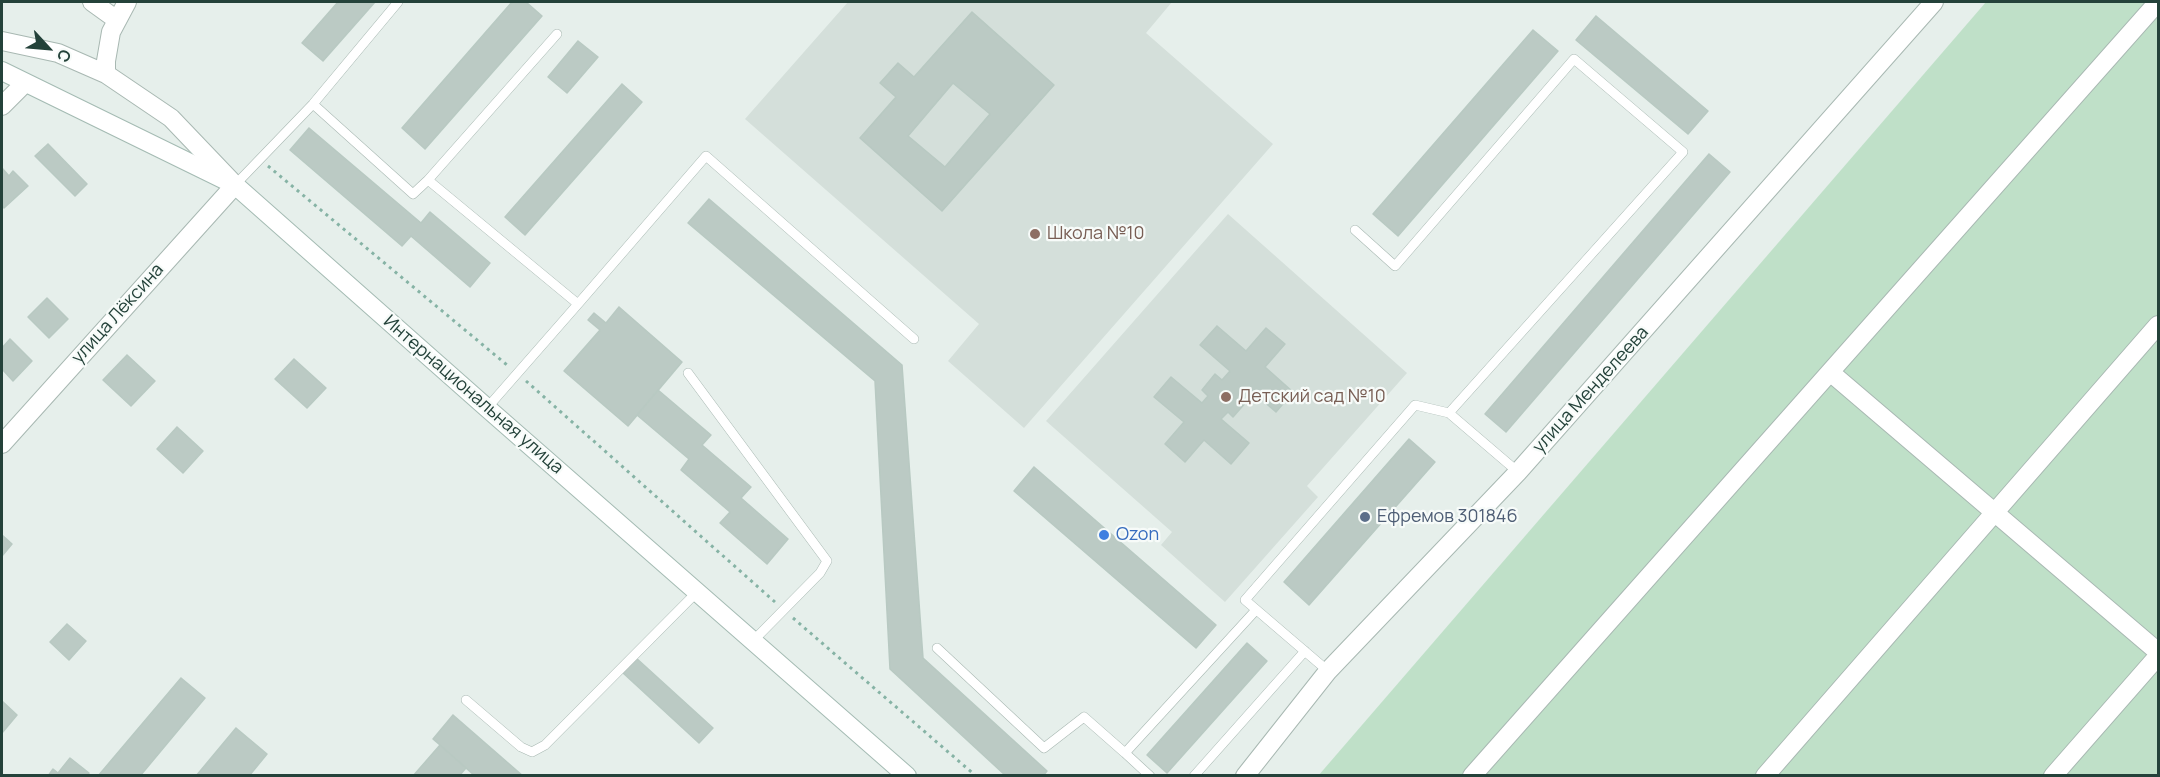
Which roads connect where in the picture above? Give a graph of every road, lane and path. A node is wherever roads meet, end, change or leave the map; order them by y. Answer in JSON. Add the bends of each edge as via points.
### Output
{"nodes":[{"id":1,"x":92,"y":2,"type":"edge"},
{"id":2,"x":127,"y":2,"type":"edge"},
{"id":3,"x":398,"y":2,"type":"edge"},
{"id":4,"x":1934,"y":2,"type":"edge"},
{"id":5,"x":2158,"y":2,"type":"edge"},
{"id":6,"x":117,"y":20,"type":"junction"},
{"id":7,"x":557,"y":34,"type":"dead end"},
{"id":8,"x":2,"y":41,"type":"edge"},
{"id":9,"x":2,"y":71,"type":"edge"},
{"id":10,"x":106,"y":74,"type":"junction"},
{"id":11,"x":25,"y":83,"type":"junction"},
{"id":12,"x":313,"y":104,"type":"junction"},
{"id":13,"x":2,"y":106,"type":"edge"},
{"id":14,"x":261,"y":159,"type":"junction"},
{"id":15,"x":428,"y":180,"type":"junction"},
{"id":16,"x":235,"y":185,"type":"junction"},
{"id":17,"x":1355,"y":230,"type":"dead end"},
{"id":18,"x":578,"y":304,"type":"junction"},
{"id":19,"x":2158,"y":325,"type":"edge"},
{"id":20,"x":914,"y":339,"type":"dead end"},
{"id":21,"x":1830,"y":372,"type":"junction"},
{"id":22,"x":517,"y":373,"type":"junction"},
{"id":23,"x":688,"y":373,"type":"dead end"},
{"id":24,"x":487,"y":408,"type":"junction"},
{"id":25,"x":1449,"y":413,"type":"junction"},
{"id":26,"x":2,"y":444,"type":"edge"},
{"id":27,"x":1518,"y":472,"type":"junction"},
{"id":28,"x":1996,"y":512,"type":"junction"},
{"id":29,"x":697,"y":592,"type":"junction"},
{"id":30,"x":1256,"y":609,"type":"junction"},
{"id":31,"x":784,"y":610,"type":"junction"},
{"id":32,"x":753,"y":641,"type":"junction"},
{"id":33,"x":937,"y":648,"type":"dead end"},
{"id":34,"x":1305,"y":651,"type":"junction"},
{"id":35,"x":2158,"y":654,"type":"edge"},
{"id":36,"x":1328,"y":671,"type":"junction"},
{"id":37,"x":466,"y":700,"type":"dead end"},
{"id":38,"x":1125,"y":753,"type":"junction"},
{"id":39,"x":907,"y":776,"type":"edge"},
{"id":40,"x":976,"y":776,"type":"edge"},
{"id":41,"x":1150,"y":776,"type":"edge"},
{"id":42,"x":1194,"y":776,"type":"edge"},
{"id":43,"x":1245,"y":776,"type":"edge"},
{"id":44,"x":1472,"y":776,"type":"edge"},
{"id":45,"x":1765,"y":776,"type":"edge"},
{"id":46,"x":2054,"y":776,"type":"edge"}],
"edges":[{"from":1,"to":6,"type":"street"},
{"from":2,"to":6,"type":"street"},
{"from":3,"to":12,"type":"lane"},
{"from":4,"to":27,"type":"street","name":"улица Менделеева"},
{"from":5,"to":21,"type":"street"},
{"from":6,"to":10,"type":"street","via":[[111,32]]},
{"from":7,"to":15,"type":"lane"},
{"from":8,"to":10,"type":"street","via":[[58,53]]},
{"from":9,"to":11,"type":"street","name":"Интернациональная улица"},
{"from":10,"to":16,"type":"street","via":[[171,118]]},
{"from":11,"to":13,"type":"street"},
{"from":11,"to":16,"type":"street","name":"Интернациональная улица"},
{"from":12,"to":14,"type":"lane"},
{"from":12,"to":15,"type":"lane","via":[[413,194]]},
{"from":14,"to":16,"type":"lane"},
{"from":14,"to":22,"type":"path"},
{"from":15,"to":18,"type":"lane"},
{"from":16,"to":24,"type":"street","name":"Интернациональная улица"},
{"from":16,"to":26,"type":"street","name":"улица Лёксина"},
{"from":17,"to":25,"type":"lane","via":[[1395,266],[1574,59],[1683,152]]},
{"from":18,"to":20,"type":"lane","via":[[706,156]]},
{"from":18,"to":22,"type":"lane"},
{"from":19,"to":28,"type":"street"},
{"from":21,"to":28,"type":"street"},
{"from":21,"to":44,"type":"street"},
{"from":22,"to":24,"type":"lane"},
{"from":22,"to":31,"type":"path"},
{"from":23,"to":31,"type":"lane","via":[[827,561]]},
{"from":24,"to":29,"type":"street","name":"Интернациональная улица"},
{"from":25,"to":27,"type":"lane"},
{"from":25,"to":30,"type":"lane","via":[[1415,405],[1245,600]]},
{"from":27,"to":36,"type":"street","name":"улица Менделеева"},
{"from":28,"to":35,"type":"street"},
{"from":28,"to":45,"type":"street"},
{"from":29,"to":32,"type":"street","name":"Интернациональная улица"},
{"from":29,"to":37,"type":"lane","via":[[545,745],[532,752]]},
{"from":30,"to":34,"type":"lane"},
{"from":30,"to":38,"type":"lane"},
{"from":31,"to":32,"type":"lane"},
{"from":31,"to":40,"type":"path"},
{"from":32,"to":39,"type":"street","name":"Интернациональная улица"},
{"from":33,"to":38,"type":"lane","via":[[1044,748],[1084,717]]},
{"from":34,"to":36,"type":"lane"},
{"from":34,"to":42,"type":"lane"},
{"from":35,"to":46,"type":"street"},
{"from":36,"to":43,"type":"street","name":"улица Менделеева"},
{"from":38,"to":41,"type":"lane"}]}
